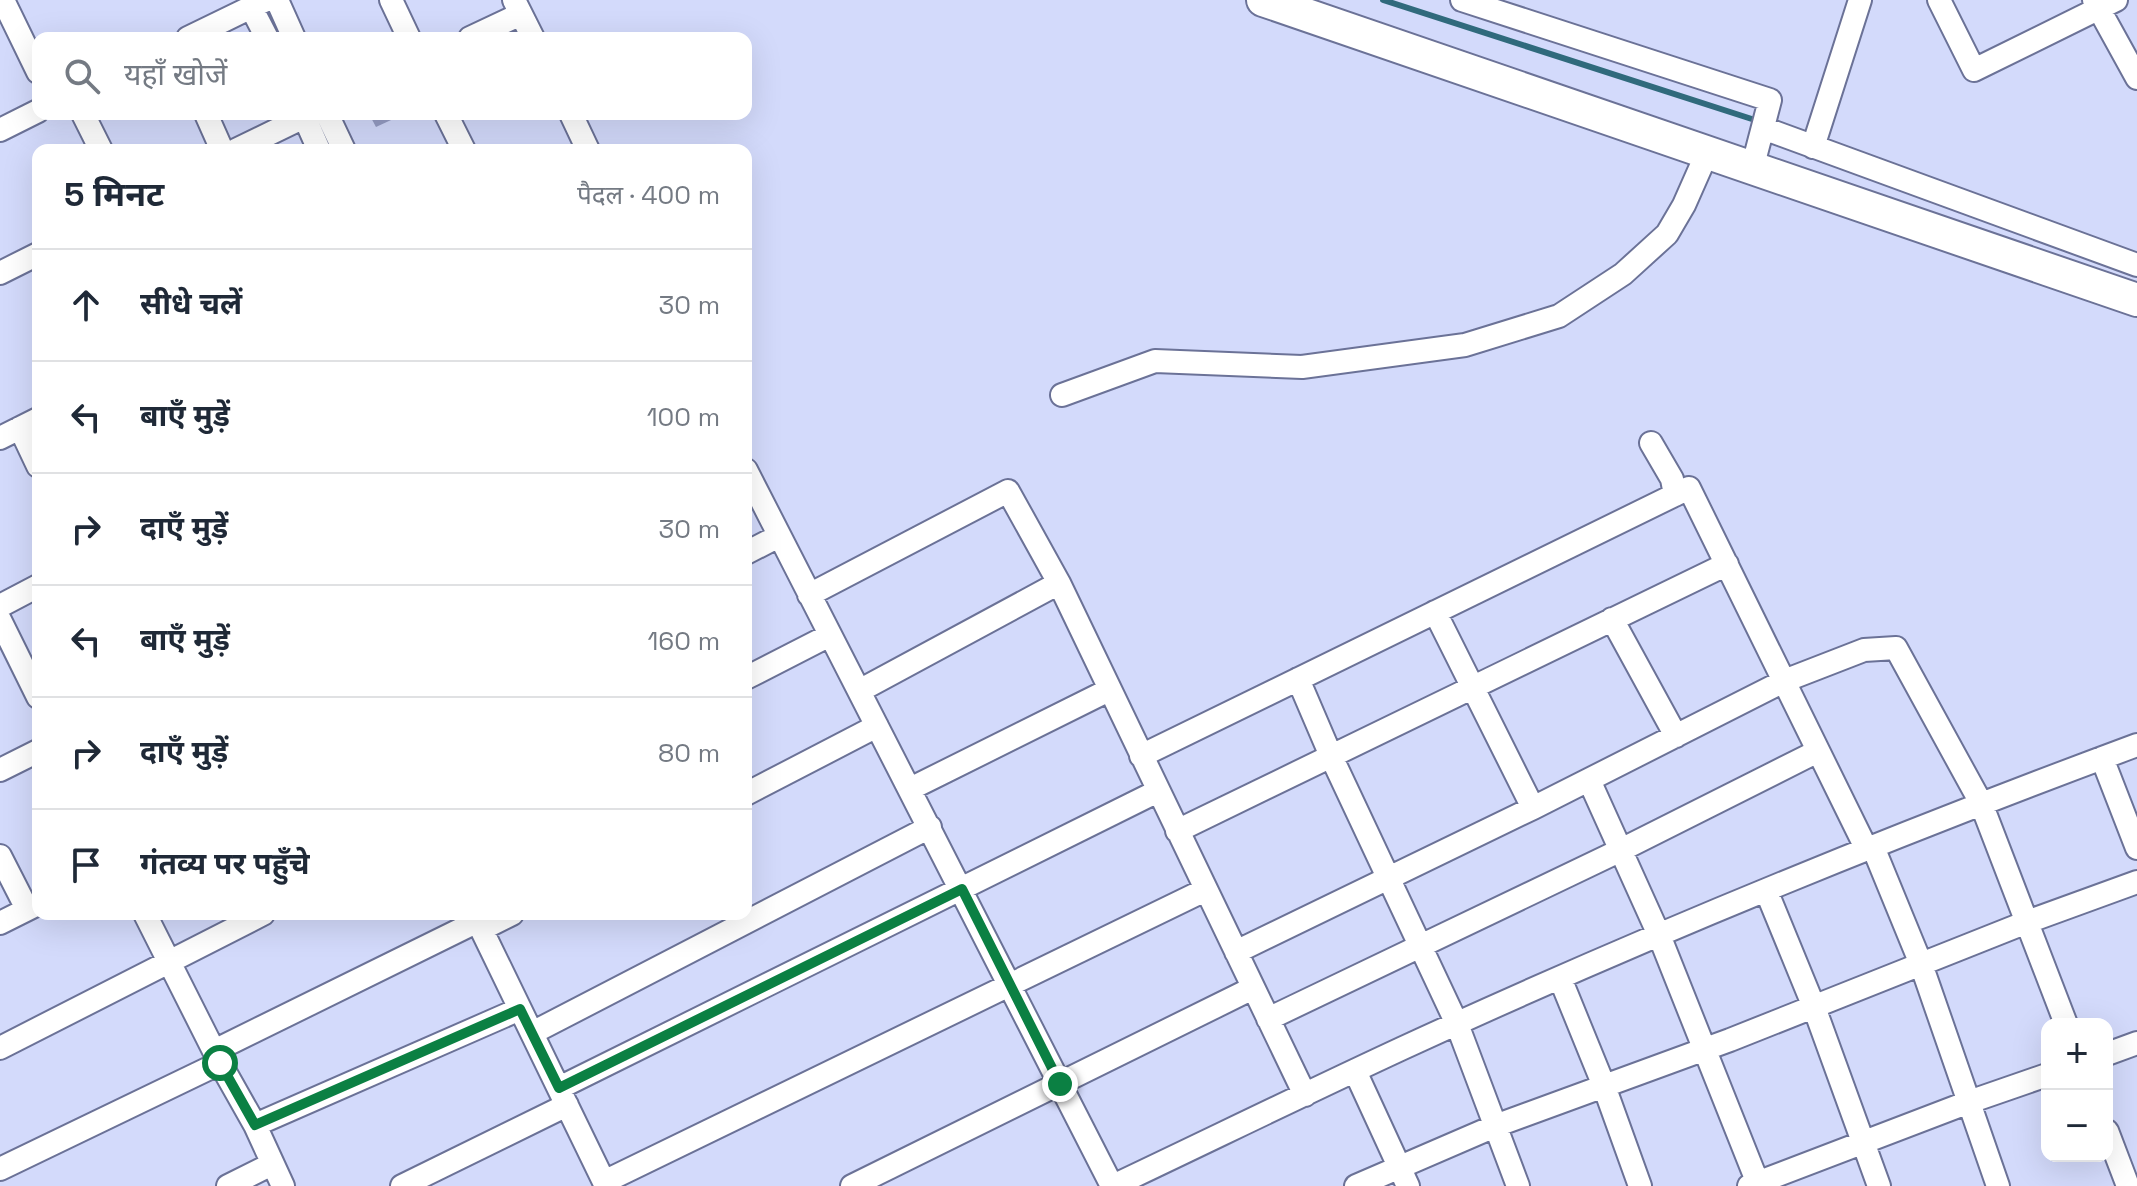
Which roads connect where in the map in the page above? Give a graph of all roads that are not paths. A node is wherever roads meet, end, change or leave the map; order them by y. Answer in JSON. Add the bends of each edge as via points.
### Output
{"nodes":[{"id":1,"x":3,"y":0,"type":"edge"},
{"id":2,"x":277,"y":0,"type":"edge"},
{"id":3,"x":391,"y":0,"type":"edge"},
{"id":4,"x":1263,"y":0,"type":"edge"},
{"id":5,"x":1462,"y":0,"type":"edge"},
{"id":6,"x":1860,"y":0,"type":"edge"},
{"id":7,"x":1939,"y":0,"type":"edge"},
{"id":8,"x":2103,"y":3,"type":"edge"},
{"id":9,"x":258,"y":4,"type":"edge"},
{"id":10,"x":518,"y":7,"type":"edge"},
{"id":11,"x":8,"y":28,"type":"edge"},
{"id":12,"x":200,"y":32,"type":"edge"},
{"id":13,"x":265,"y":32,"type":"edge"},
{"id":14,"x":291,"y":32,"type":"edge"},
{"id":15,"x":406,"y":32,"type":"edge"},
{"id":16,"x":479,"y":32,"type":"edge"},
{"id":17,"x":530,"y":32,"type":"edge"},
{"id":18,"x":32,"y":63,"type":"edge"},
{"id":19,"x":2137,"y":78,"type":"edge"},
{"id":20,"x":32,"y":114,"type":"edge"},
{"id":21,"x":86,"y":120,"type":"edge"},
{"id":22,"x":209,"y":120,"type":"edge"},
{"id":23,"x":300,"y":120,"type":"edge"},
{"id":24,"x":312,"y":120,"type":"edge"},
{"id":25,"x":316,"y":120,"type":"edge"},
{"id":26,"x":449,"y":120,"type":"edge"},
{"id":27,"x":573,"y":120,"type":"edge"},
{"id":28,"x":1763,"y":128,"type":"junction"},
{"id":29,"x":0,"y":130,"type":"edge"},
{"id":30,"x":98,"y":144,"type":"edge"},
{"id":31,"x":219,"y":144,"type":"edge"},
{"id":32,"x":249,"y":144,"type":"edge"},
{"id":33,"x":318,"y":144,"type":"edge"},
{"id":34,"x":338,"y":144,"type":"edge"},
{"id":35,"x":461,"y":144,"type":"edge"},
{"id":36,"x":581,"y":144,"type":"edge"},
{"id":37,"x":1813,"y":147,"type":"junction"},
{"id":38,"x":1707,"y":153,"type":"junction"},
{"id":39,"x":1752,"y":169,"type":"junction"},
{"id":40,"x":32,"y":257,"type":"edge"},
{"id":41,"x":2137,"y":265,"type":"edge"},
{"id":42,"x":0,"y":273,"type":"edge"},
{"id":43,"x":2137,"y":300,"type":"edge"},
{"id":44,"x":1062,"y":395,"type":"dead end"},
{"id":45,"x":13,"y":428,"type":"edge"},
{"id":46,"x":1651,"y":443,"type":"dead end"},
{"id":47,"x":32,"y":457,"type":"edge"},
{"id":48,"x":752,"y":482,"type":"edge"},
{"id":49,"x":1675,"y":495,"type":"junction"},
{"id":50,"x":779,"y":536,"type":"junction"},
{"id":51,"x":752,"y":550,"type":"edge"},
{"id":52,"x":1727,"y":564,"type":"junction"},
{"id":53,"x":1059,"y":583,"type":"junction"},
{"id":54,"x":32,"y":589,"type":"edge"},
{"id":55,"x":809,"y":595,"type":"junction"},
{"id":56,"x":0,"y":606,"type":"edge"},
{"id":57,"x":1435,"y":612,"type":"junction"},
{"id":58,"x":1612,"y":619,"type":"junction"},
{"id":59,"x":0,"y":620,"type":"edge"},
{"id":60,"x":830,"y":635,"type":"junction"},
{"id":61,"x":752,"y":675,"type":"edge"},
{"id":62,"x":1298,"y":679,"type":"junction"},
{"id":63,"x":1784,"y":681,"type":"junction"},
{"id":64,"x":32,"y":685,"type":"edge"},
{"id":65,"x":1473,"y":687,"type":"junction"},
{"id":66,"x":1109,"y":690,"type":"junction"},
{"id":67,"x":859,"y":691,"type":"junction"},
{"id":68,"x":877,"y":726,"type":"junction"},
{"id":69,"x":1676,"y":736,"type":"junction"},
{"id":70,"x":2137,"y":745,"type":"edge"},
{"id":71,"x":1818,"y":751,"type":"junction"},
{"id":72,"x":32,"y":754,"type":"edge"},
{"id":73,"x":1141,"y":756,"type":"junction"},
{"id":74,"x":1331,"y":756,"type":"junction"},
{"id":75,"x":2102,"y":758,"type":"junction"},
{"id":76,"x":0,"y":770,"type":"edge"},
{"id":77,"x":1589,"y":780,"type":"junction"},
{"id":78,"x":910,"y":789,"type":"junction"},
{"id":79,"x":752,"y":791,"type":"edge"},
{"id":80,"x":1158,"y":791,"type":"junction"},
{"id":81,"x":1981,"y":803,"type":"junction"},
{"id":82,"x":1533,"y":808,"type":"junction"},
{"id":83,"x":930,"y":827,"type":"junction"},
{"id":84,"x":1177,"y":831,"type":"junction"},
{"id":85,"x":1870,"y":848,"type":"junction"},
{"id":86,"x":2137,"y":848,"type":"edge"},
{"id":87,"x":1621,"y":850,"type":"junction"},
{"id":88,"x":0,"y":856,"type":"edge"},
{"id":89,"x":1389,"y":878,"type":"junction"},
{"id":90,"x":2137,"y":882,"type":"edge"},
{"id":91,"x":962,"y":889,"type":"junction"},
{"id":92,"x":1205,"y":890,"type":"junction"},
{"id":93,"x":1766,"y":890,"type":"junction"},
{"id":94,"x":32,"y":904,"type":"edge"},
{"id":95,"x":32,"y":907,"type":"edge"},
{"id":96,"x":752,"y":919,"type":"edge"},
{"id":97,"x":148,"y":920,"type":"edge"},
{"id":98,"x":251,"y":920,"type":"edge"},
{"id":99,"x":750,"y":920,"type":"edge"},
{"id":100,"x":478,"y":921,"type":"edge"},
{"id":101,"x":2027,"y":922,"type":"junction"},
{"id":102,"x":0,"y":923,"type":"edge"},
{"id":103,"x":1659,"y":935,"type":"junction"},
{"id":104,"x":1420,"y":947,"type":"junction"},
{"id":105,"x":1236,"y":952,"type":"junction"},
{"id":106,"x":169,"y":962,"type":"junction"},
{"id":107,"x":1921,"y":964,"type":"junction"},
{"id":108,"x":1560,"y":978,"type":"junction"},
{"id":109,"x":1010,"y":983,"type":"junction"},
{"id":110,"x":1253,"y":988,"type":"junction"},
{"id":111,"x":1814,"y":1007,"type":"junction"},
{"id":112,"x":520,"y":1009,"type":"junction"},
{"id":113,"x":2064,"y":1018,"type":"edge"},
{"id":114,"x":1268,"y":1019,"type":"junction"},
{"id":115,"x":1457,"y":1024,"type":"junction"},
{"id":116,"x":532,"y":1033,"type":"junction"},
{"id":117,"x":2137,"y":1043,"type":"edge"},
{"id":118,"x":0,"y":1048,"type":"edge"},
{"id":119,"x":1706,"y":1049,"type":"junction"},
{"id":120,"x":2113,"y":1052,"type":"edge"},
{"id":121,"x":217,"y":1057,"type":"junction"},
{"id":122,"x":1355,"y":1071,"type":"junction"},
{"id":123,"x":2041,"y":1077,"type":"edge"},
{"id":124,"x":1060,"y":1084,"type":"junction"},
{"id":125,"x":1604,"y":1086,"type":"junction"},
{"id":126,"x":1305,"y":1095,"type":"junction"},
{"id":127,"x":563,"y":1096,"type":"junction"},
{"id":128,"x":1969,"y":1102,"type":"junction"},
{"id":129,"x":255,"y":1125,"type":"junction"},
{"id":130,"x":1495,"y":1126,"type":"junction"},
{"id":131,"x":1863,"y":1143,"type":"junction"},
{"id":132,"x":2113,"y":1147,"type":"edge"},
{"id":133,"x":272,"y":1164,"type":"junction"},
{"id":134,"x":0,"y":1169,"type":"edge"},
{"id":135,"x":1404,"y":1177,"type":"edge"},
{"id":136,"x":605,"y":1184,"type":"edge"},
{"id":137,"x":1755,"y":1185,"type":"edge"},
{"id":138,"x":228,"y":1186,"type":"edge"},
{"id":139,"x":283,"y":1186,"type":"edge"},
{"id":140,"x":402,"y":1186,"type":"edge"},
{"id":141,"x":852,"y":1186,"type":"edge"},
{"id":142,"x":1112,"y":1186,"type":"edge"},
{"id":143,"x":1356,"y":1186,"type":"edge"},
{"id":144,"x":1518,"y":1186,"type":"edge"},
{"id":145,"x":1640,"y":1186,"type":"edge"},
{"id":146,"x":1879,"y":1186,"type":"edge"},
{"id":147,"x":1998,"y":1186,"type":"edge"},
{"id":148,"x":2128,"y":1186,"type":"edge"}],
"edges":[{"from":1,"to":11,"type":"street"},
{"from":2,"to":14,"type":"street"},
{"from":3,"to":15,"type":"street"},
{"from":4,"to":38,"type":"highway"},
{"from":5,"to":28,"type":"street","via":[[1770,100]]},
{"from":6,"to":37,"type":"street"},
{"from":7,"to":8,"type":"street","via":[[1974,70]]},
{"from":8,"to":19,"type":"street"},
{"from":9,"to":12,"type":"street"},
{"from":9,"to":13,"type":"street"},
{"from":10,"to":16,"type":"street"},
{"from":10,"to":17,"type":"street"},
{"from":11,"to":18,"type":"street"},
{"from":20,"to":29,"type":"street"},
{"from":21,"to":30,"type":"street"},
{"from":22,"to":31,"type":"street"},
{"from":23,"to":32,"type":"street"},
{"from":24,"to":33,"type":"street"},
{"from":25,"to":34,"type":"street"},
{"from":26,"to":35,"type":"street"},
{"from":27,"to":36,"type":"street"},
{"from":28,"to":37,"type":"street"},
{"from":28,"to":39,"type":"street"},
{"from":37,"to":41,"type":"street"},
{"from":38,"to":39,"type":"highway"},
{"from":38,"to":44,"type":"street","via":[[1667,234],[1623,274],[1559,316],[1465,345],[1302,367],[1155,361]]},
{"from":39,"to":43,"type":"highway"},
{"from":40,"to":42,"type":"street"},
{"from":45,"to":47,"type":"street"},
{"from":46,"to":49,"type":"street"},
{"from":48,"to":50,"type":"street"},
{"from":49,"to":52,"type":"street","via":[[1689,488]]},
{"from":49,"to":57,"type":"street"},
{"from":50,"to":51,"type":"street"},
{"from":50,"to":55,"type":"street"},
{"from":52,"to":58,"type":"street"},
{"from":52,"to":63,"type":"street"},
{"from":53,"to":55,"type":"street","via":[[1008,491]]},
{"from":53,"to":66,"type":"street"},
{"from":53,"to":67,"type":"street"},
{"from":54,"to":56,"type":"street"},
{"from":55,"to":60,"type":"street"},
{"from":57,"to":62,"type":"street"},
{"from":57,"to":65,"type":"street"},
{"from":58,"to":65,"type":"street"},
{"from":58,"to":69,"type":"street"},
{"from":59,"to":64,"type":"street"},
{"from":60,"to":61,"type":"street"},
{"from":60,"to":67,"type":"street"},
{"from":62,"to":73,"type":"street"},
{"from":62,"to":74,"type":"street"},
{"from":63,"to":69,"type":"street"},
{"from":63,"to":71,"type":"street"},
{"from":63,"to":81,"type":"street","via":[[1864,650],[1896,648]]},
{"from":65,"to":74,"type":"street"},
{"from":65,"to":82,"type":"street"},
{"from":66,"to":73,"type":"street"},
{"from":66,"to":78,"type":"street"},
{"from":67,"to":68,"type":"street"},
{"from":68,"to":78,"type":"street"},
{"from":68,"to":79,"type":"street"},
{"from":69,"to":77,"type":"street"},
{"from":70,"to":75,"type":"street"},
{"from":71,"to":85,"type":"street"},
{"from":71,"to":87,"type":"street"},
{"from":72,"to":76,"type":"street"},
{"from":73,"to":80,"type":"street"},
{"from":74,"to":84,"type":"street"},
{"from":74,"to":89,"type":"street"},
{"from":75,"to":81,"type":"street"},
{"from":75,"to":86,"type":"street"},
{"from":77,"to":82,"type":"street"},
{"from":77,"to":87,"type":"street"},
{"from":78,"to":83,"type":"street"},
{"from":80,"to":84,"type":"street"},
{"from":80,"to":91,"type":"street"},
{"from":81,"to":85,"type":"street"},
{"from":81,"to":101,"type":"street"},
{"from":82,"to":89,"type":"street"},
{"from":83,"to":91,"type":"street"},
{"from":83,"to":96,"type":"street"},
{"from":84,"to":92,"type":"street"},
{"from":85,"to":93,"type":"street"},
{"from":85,"to":107,"type":"street"},
{"from":87,"to":103,"type":"street"},
{"from":87,"to":104,"type":"street"},
{"from":88,"to":94,"type":"street"},
{"from":89,"to":104,"type":"street"},
{"from":89,"to":105,"type":"street"},
{"from":90,"to":101,"type":"street"},
{"from":91,"to":109,"type":"street"},
{"from":91,"to":127,"type":"street"},
{"from":92,"to":105,"type":"street"},
{"from":92,"to":109,"type":"street"},
{"from":93,"to":103,"type":"street"},
{"from":93,"to":111,"type":"street"},
{"from":95,"to":102,"type":"street"},
{"from":97,"to":106,"type":"street"},
{"from":98,"to":106,"type":"street"},
{"from":99,"to":116,"type":"street"},
{"from":100,"to":112,"type":"street"},
{"from":100,"to":121,"type":"street"},
{"from":101,"to":107,"type":"street"},
{"from":101,"to":113,"type":"street"},
{"from":103,"to":108,"type":"street"},
{"from":103,"to":119,"type":"street"},
{"from":104,"to":114,"type":"street"},
{"from":104,"to":115,"type":"street"},
{"from":105,"to":110,"type":"street"},
{"from":106,"to":118,"type":"street"},
{"from":106,"to":121,"type":"street"},
{"from":107,"to":111,"type":"street"},
{"from":107,"to":128,"type":"street"},
{"from":108,"to":115,"type":"street"},
{"from":108,"to":125,"type":"street"},
{"from":109,"to":124,"type":"street"},
{"from":109,"to":136,"type":"street"},
{"from":110,"to":114,"type":"street"},
{"from":110,"to":124,"type":"street"},
{"from":111,"to":119,"type":"street"},
{"from":111,"to":131,"type":"street"},
{"from":112,"to":116,"type":"street"},
{"from":112,"to":129,"type":"street"},
{"from":114,"to":126,"type":"street"},
{"from":115,"to":122,"type":"street"},
{"from":115,"to":130,"type":"street"},
{"from":116,"to":127,"type":"street"},
{"from":117,"to":120,"type":"street"},
{"from":119,"to":125,"type":"street"},
{"from":119,"to":137,"type":"street"},
{"from":121,"to":129,"type":"street"},
{"from":121,"to":134,"type":"street"},
{"from":122,"to":126,"type":"street"},
{"from":122,"to":135,"type":"street"},
{"from":123,"to":128,"type":"street"},
{"from":124,"to":141,"type":"street"},
{"from":124,"to":142,"type":"street"},
{"from":125,"to":130,"type":"street"},
{"from":125,"to":145,"type":"street"},
{"from":126,"to":142,"type":"street"},
{"from":127,"to":136,"type":"street"},
{"from":127,"to":140,"type":"street"},
{"from":128,"to":131,"type":"street"},
{"from":128,"to":147,"type":"street"},
{"from":129,"to":133,"type":"street"},
{"from":130,"to":135,"type":"street"},
{"from":130,"to":144,"type":"street"},
{"from":131,"to":137,"type":"street"},
{"from":131,"to":146,"type":"street"},
{"from":132,"to":148,"type":"street"},
{"from":133,"to":138,"type":"street"},
{"from":133,"to":139,"type":"street"},
{"from":135,"to":143,"type":"street"}]}
